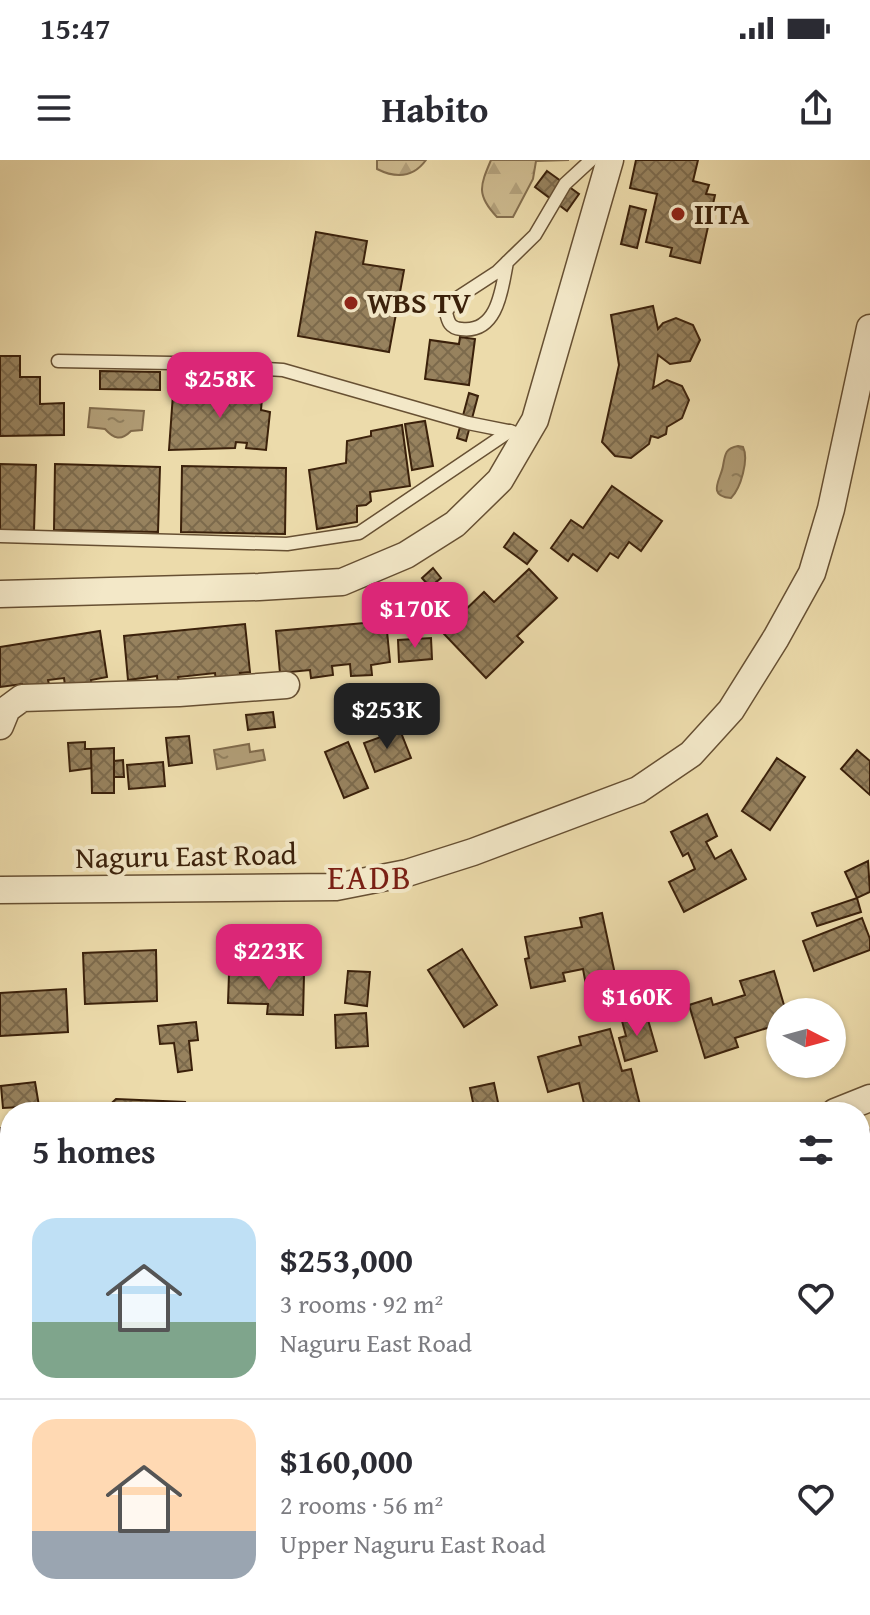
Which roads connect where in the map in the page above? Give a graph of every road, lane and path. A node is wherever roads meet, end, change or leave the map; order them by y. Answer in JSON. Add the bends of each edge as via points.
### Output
{"nodes":[{"id":1,"x":591,"y":160,"type":"edge"},
{"id":2,"x":610,"y":160,"type":"edge"},
{"id":3,"x":507,"y":262,"type":"junction"},
{"id":4,"x":870,"y":328,"type":"edge"},
{"id":5,"x":58,"y":361,"type":"dead end"},
{"id":6,"x":519,"y":433,"type":"junction"},
{"id":7,"x":0,"y":536,"type":"edge"},
{"id":8,"x":0,"y":594,"type":"edge"},
{"id":9,"x":286,"y":685,"type":"dead end"},
{"id":10,"x":0,"y":726,"type":"edge"},
{"id":11,"x":0,"y":890,"type":"edge"}],
"edges":[{"from":1,"to":3,"type":"lane","via":[[565,184],[535,235]]},
{"from":2,"to":6,"type":"street"},
{"from":3,"to":3,"type":"lane","via":[[454,300],[446,312],[454,329],[481,326],[491,318]]},
{"from":4,"to":11,"type":"street","name":"Naguru East Road","via":[[812,573],[731,710],[691,754],[638,790],[473,852],[407,873],[336,887]]},
{"from":5,"to":6,"type":"lane","via":[[283,370]]},
{"from":6,"to":7,"type":"lane","via":[[359,533],[287,544]]},
{"from":6,"to":8,"type":"street","via":[[500,480],[455,524],[406,555],[342,582]]},
{"from":9,"to":10,"type":"street","via":[[22,698],[7,709]]}]}
